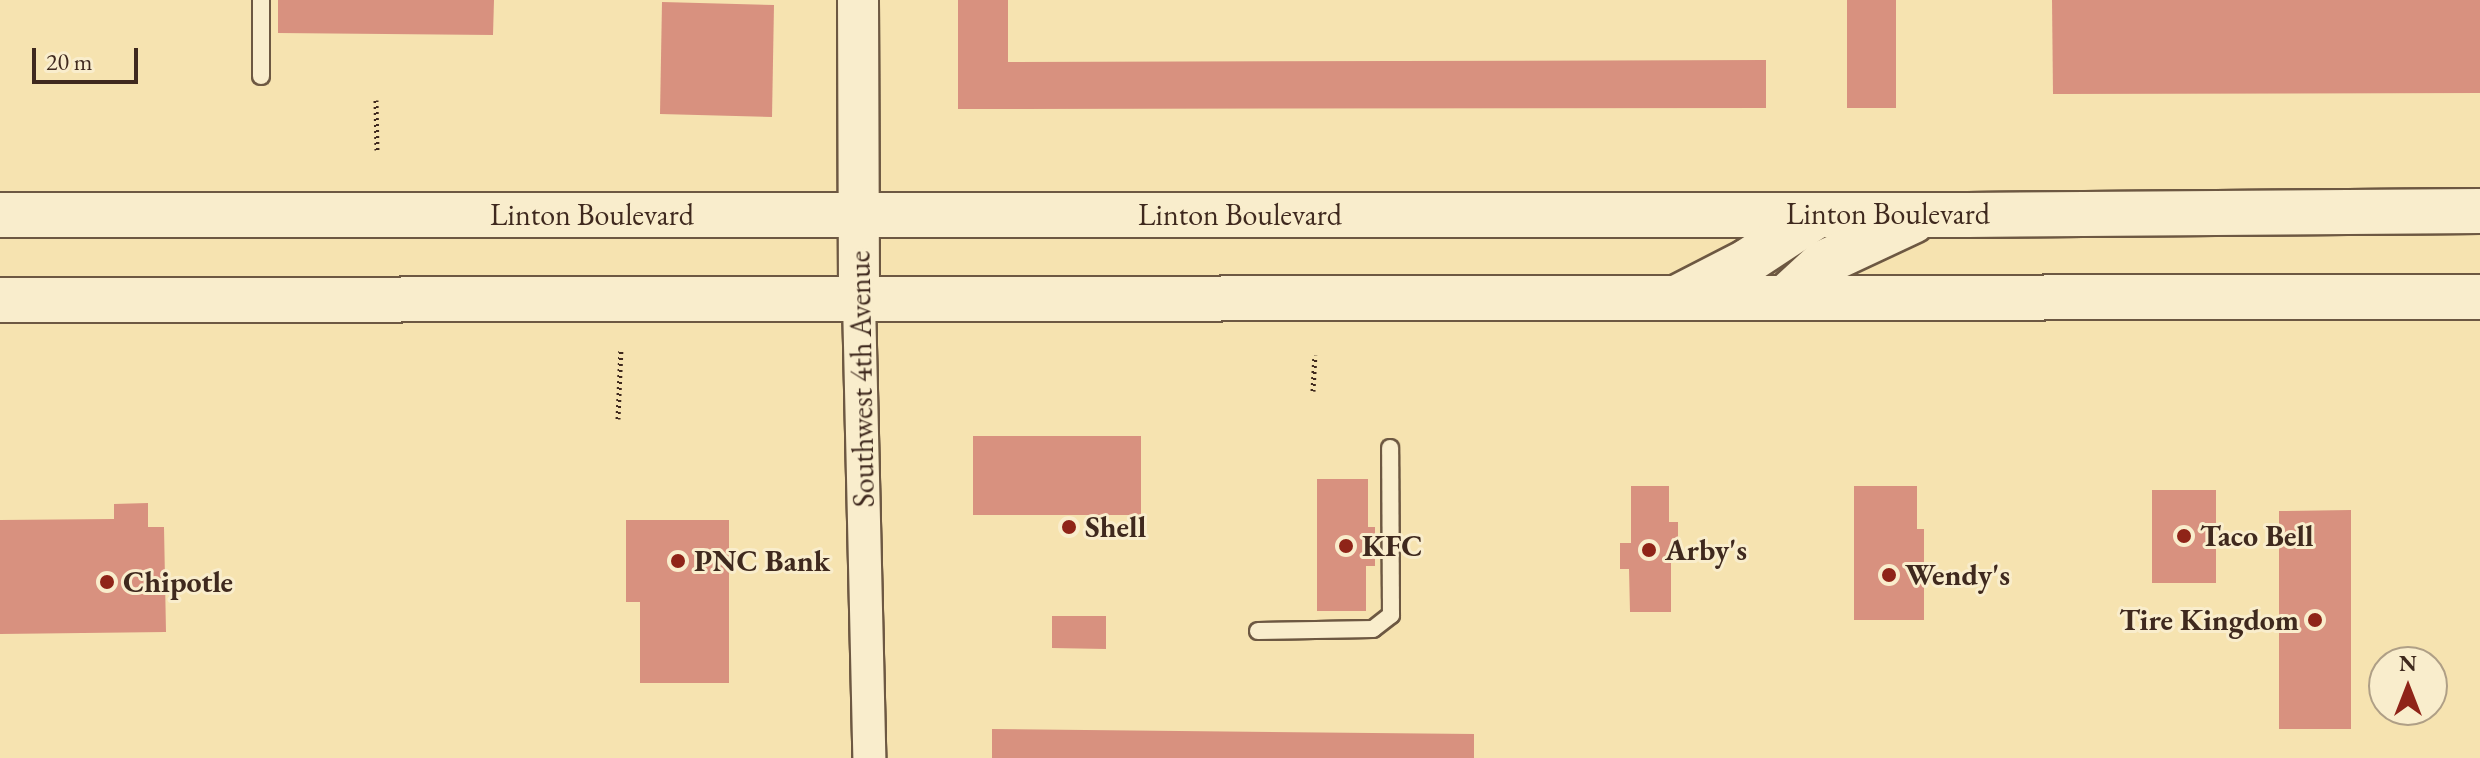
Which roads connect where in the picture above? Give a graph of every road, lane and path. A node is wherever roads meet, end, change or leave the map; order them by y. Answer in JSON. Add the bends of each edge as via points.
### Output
{"nodes":[{"id":1,"x":261,"y":0,"type":"edge"},
{"id":2,"x":858,"y":0,"type":"edge"},
{"id":3,"x":261,"y":76,"type":"dead end"},
{"id":4,"x":376,"y":100,"type":"dead end"},
{"id":5,"x":377,"y":150,"type":"dead end"},
{"id":6,"x":2480,"y":211,"type":"edge"},
{"id":7,"x":0,"y":215,"type":"edge"},
{"id":8,"x":859,"y":215,"type":"junction"},
{"id":9,"x":1818,"y":215,"type":"junction"},
{"id":10,"x":1930,"y":215,"type":"junction"},
{"id":11,"x":2480,"y":297,"type":"edge"},
{"id":12,"x":1785,"y":298,"type":"junction"},
{"id":13,"x":1674,"y":299,"type":"junction"},
{"id":14,"x":0,"y":300,"type":"edge"},
{"id":15,"x":859,"y":301,"type":"junction"},
{"id":16,"x":621,"y":348,"type":"dead end"},
{"id":17,"x":1315,"y":355,"type":"dead end"},
{"id":18,"x":1313,"y":391,"type":"dead end"},
{"id":19,"x":618,"y":419,"type":"dead end"},
{"id":20,"x":1390,"y":448,"type":"dead end"},
{"id":21,"x":1258,"y":631,"type":"dead end"},
{"id":22,"x":869,"y":758,"type":"edge"}],
"edges":[{"from":1,"to":3,"type":"lane"},
{"from":2,"to":8,"type":"street","name":"Southwest 4th Avenue"},
{"from":4,"to":5,"type":"path"},
{"from":6,"to":10,"type":"main road","name":"Linton Boulevard"},
{"from":7,"to":8,"type":"main road","name":"Linton Boulevard"},
{"from":8,"to":9,"type":"main road","name":"Linton Boulevard"},
{"from":8,"to":15,"type":"street","name":"Southwest 4th Avenue"},
{"from":9,"to":10,"type":"main road","name":"Linton Boulevard"},
{"from":9,"to":13,"type":"main road","via":[[1748,261]]},
{"from":10,"to":12,"type":"main road","via":[[1823,263]]},
{"from":11,"to":12,"type":"main road"},
{"from":12,"to":13,"type":"main road"},
{"from":13,"to":15,"type":"main road"},
{"from":14,"to":15,"type":"main road"},
{"from":15,"to":22,"type":"street","name":"Southwest 4th Avenue"},
{"from":16,"to":19,"type":"path"},
{"from":17,"to":18,"type":"path"},
{"from":20,"to":21,"type":"lane","via":[[1391,615],[1373,629]]}]}
